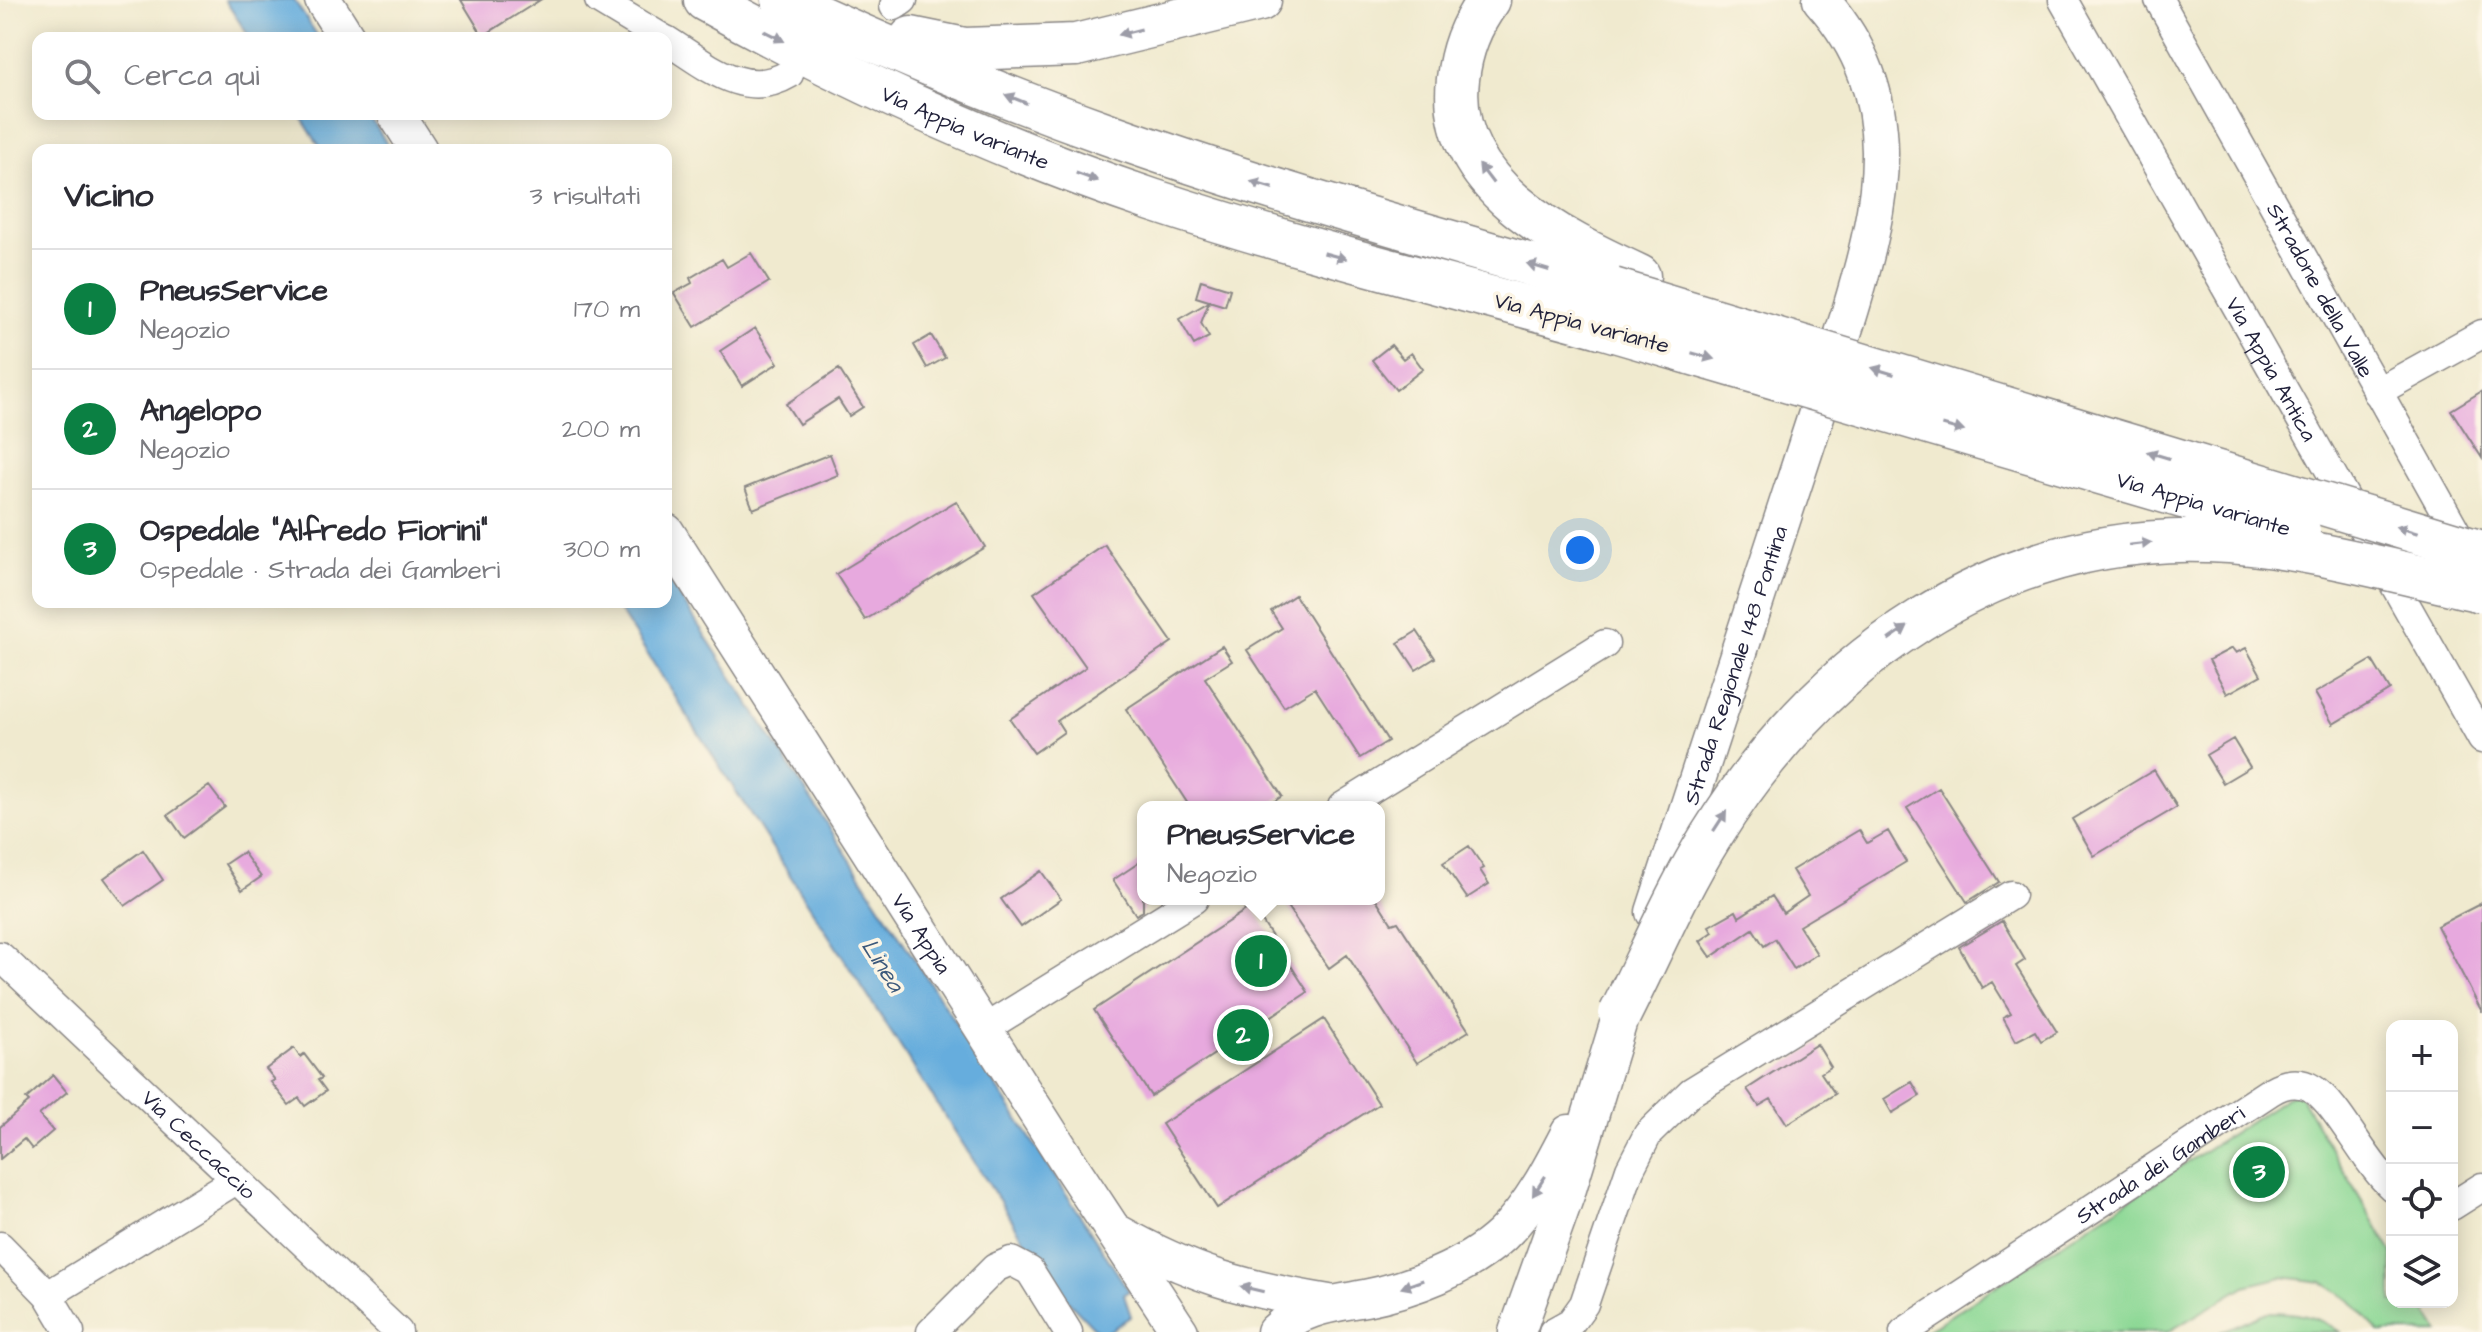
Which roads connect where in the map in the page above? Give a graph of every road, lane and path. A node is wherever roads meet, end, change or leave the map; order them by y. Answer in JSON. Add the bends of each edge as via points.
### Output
{"nodes":[{"id":1,"x":323,"y":0,"type":"edge"},
{"id":2,"x":599,"y":0,"type":"edge"},
{"id":3,"x":705,"y":0,"type":"edge"},
{"id":4,"x":783,"y":0,"type":"edge"},
{"id":5,"x":802,"y":0,"type":"edge"},
{"id":6,"x":1260,"y":0,"type":"edge"},
{"id":7,"x":1489,"y":0,"type":"edge"},
{"id":8,"x":1821,"y":0,"type":"edge"},
{"id":9,"x":2063,"y":0,"type":"edge"},
{"id":10,"x":2159,"y":0,"type":"edge"},
{"id":11,"x":343,"y":32,"type":"edge"},
{"id":12,"x":652,"y":32,"type":"edge"},
{"id":13,"x":672,"y":44,"type":"edge"},
{"id":14,"x":789,"y":74,"type":"dead end"},
{"id":15,"x":400,"y":120,"type":"edge"},
{"id":16,"x":415,"y":144,"type":"edge"},
{"id":17,"x":1610,"y":294,"type":"junction"},
{"id":18,"x":2482,"y":334,"type":"edge"},
{"id":19,"x":2377,"y":392,"type":"junction"},
{"id":20,"x":672,"y":541,"type":"edge"},
{"id":21,"x":2482,"y":552,"type":"edge"},
{"id":22,"x":2482,"y":579,"type":"edge"},
{"id":23,"x":2482,"y":589,"type":"edge"},
{"id":24,"x":1605,"y":644,"type":"dead end"},
{"id":25,"x":2482,"y":739,"type":"edge"},
{"id":26,"x":1352,"y":801,"type":"edge"},
{"id":27,"x":2011,"y":895,"type":"dead end"},
{"id":28,"x":1184,"y":905,"type":"edge"},
{"id":29,"x":0,"y":956,"type":"edge"},
{"id":30,"x":1620,"y":1014,"type":"junction"},
{"id":31,"x":984,"y":1029,"type":"junction"},
{"id":32,"x":236,"y":1180,"type":"junction"},
{"id":33,"x":2386,"y":1180,"type":"edge"},
{"id":34,"x":2482,"y":1187,"type":"edge"},
{"id":35,"x":1567,"y":1192,"type":"junction"},
{"id":36,"x":2458,"y":1202,"type":"edge"},
{"id":37,"x":1111,"y":1229,"type":"junction"},
{"id":38,"x":0,"y":1246,"type":"edge"},
{"id":39,"x":48,"y":1295,"type":"junction"},
{"id":40,"x":1329,"y":1303,"type":"junction"},
{"id":41,"x":70,"y":1332,"type":"edge"},
{"id":42,"x":398,"y":1332,"type":"edge"},
{"id":43,"x":931,"y":1332,"type":"edge"},
{"id":44,"x":1068,"y":1332,"type":"edge"},
{"id":45,"x":1180,"y":1332,"type":"edge"},
{"id":46,"x":1275,"y":1332,"type":"edge"},
{"id":47,"x":1517,"y":1332,"type":"edge"},
{"id":48,"x":1535,"y":1332,"type":"edge"},
{"id":49,"x":1553,"y":1332,"type":"edge"},
{"id":50,"x":1904,"y":1332,"type":"edge"}],
"edges":[{"from":1,"to":11,"type":"main road"},
{"from":2,"to":12,"type":"street"},
{"from":3,"to":17,"type":"highway","name":"Via Appia variante","one_way":true,"via":[[943,118],[1190,212],[1316,251]]},
{"from":17,"to":4,"type":"highway","name":"Via Appia variante","one_way":true,"via":[[1109,135]]},
{"from":6,"to":5,"type":"highway","one_way":true,"via":[[1076,45],[965,49],[892,33]]},
{"from":17,"to":7,"type":"highway","one_way":true,"via":[[1549,229],[1495,185],[1470,150],[1459,120],[1458,75],[1469,34]]},
{"from":8,"to":30,"type":"main road","name":"Strada Regionale 148 Pontina","bridge":true,"via":[[1848,37],[1872,94],[1881,146],[1879,198],[1853,302]]},
{"from":9,"to":25,"type":"street","name":"Via Appia Antica"},
{"from":10,"to":19,"type":"street","name":"Stradone della Valle"},
{"from":13,"to":14,"type":"street","via":[[752,85]]},
{"from":15,"to":16,"type":"main road"},
{"from":21,"to":17,"type":"highway","name":"Via Appia variante","one_way":true,"bridge":true,"via":[[1825,353]]},
{"from":17,"to":23,"type":"highway","name":"Via Appia variante","one_way":true,"bridge":true,"via":[[2165,490]]},
{"from":18,"to":19,"type":"street"},
{"from":19,"to":22,"type":"street","name":"Stradone della Valle"},
{"from":20,"to":31,"type":"main road","name":"Via Appia"},
{"from":30,"to":23,"type":"highway","one_way":true,"bridge":true,"via":[[1698,857],[1758,767],[1816,703],[1871,654],[1956,598],[2004,576],[2067,557],[2143,543],[2192,541],[2291,550]]},
{"from":24,"to":26,"type":"street"},
{"from":27,"to":49,"type":"street","via":[[1691,1092],[1648,1134],[1630,1169],[1584,1304],[1571,1322]]},
{"from":28,"to":31,"type":"street"},
{"from":29,"to":32,"type":"street","name":"Via Ceccaccio"},
{"from":30,"to":35,"type":"main road","name":"Strada Regionale 148 Pontina"},
{"from":30,"to":40,"type":"main road","one_way":true,"via":[[1552,1166],[1502,1235],[1453,1268],[1396,1290]]},
{"from":31,"to":37,"type":"main road","name":"Via Appia"},
{"from":32,"to":39,"type":"street"},
{"from":32,"to":42,"type":"street","name":"Via Ceccaccio"},
{"from":33,"to":50,"type":"street","name":"Strada dei Gamberi","via":[[2322,1095],[2308,1086],[2285,1084]]},
{"from":34,"to":36,"type":"street"},
{"from":35,"to":47,"type":"main road","name":"Strada Regionale 148 Pontina"},
{"from":35,"to":48,"type":"main road"},
{"from":40,"to":37,"type":"main road","one_way":true,"via":[[1203,1275]]},
{"from":37,"to":45,"type":"main road","name":"Via Appia"},
{"from":38,"to":39,"type":"street"},
{"from":39,"to":41,"type":"street"},
{"from":40,"to":46,"type":"main road"},
{"from":43,"to":44,"type":"street","via":[[995,1268],[1011,1261],[1030,1271]]}]}
